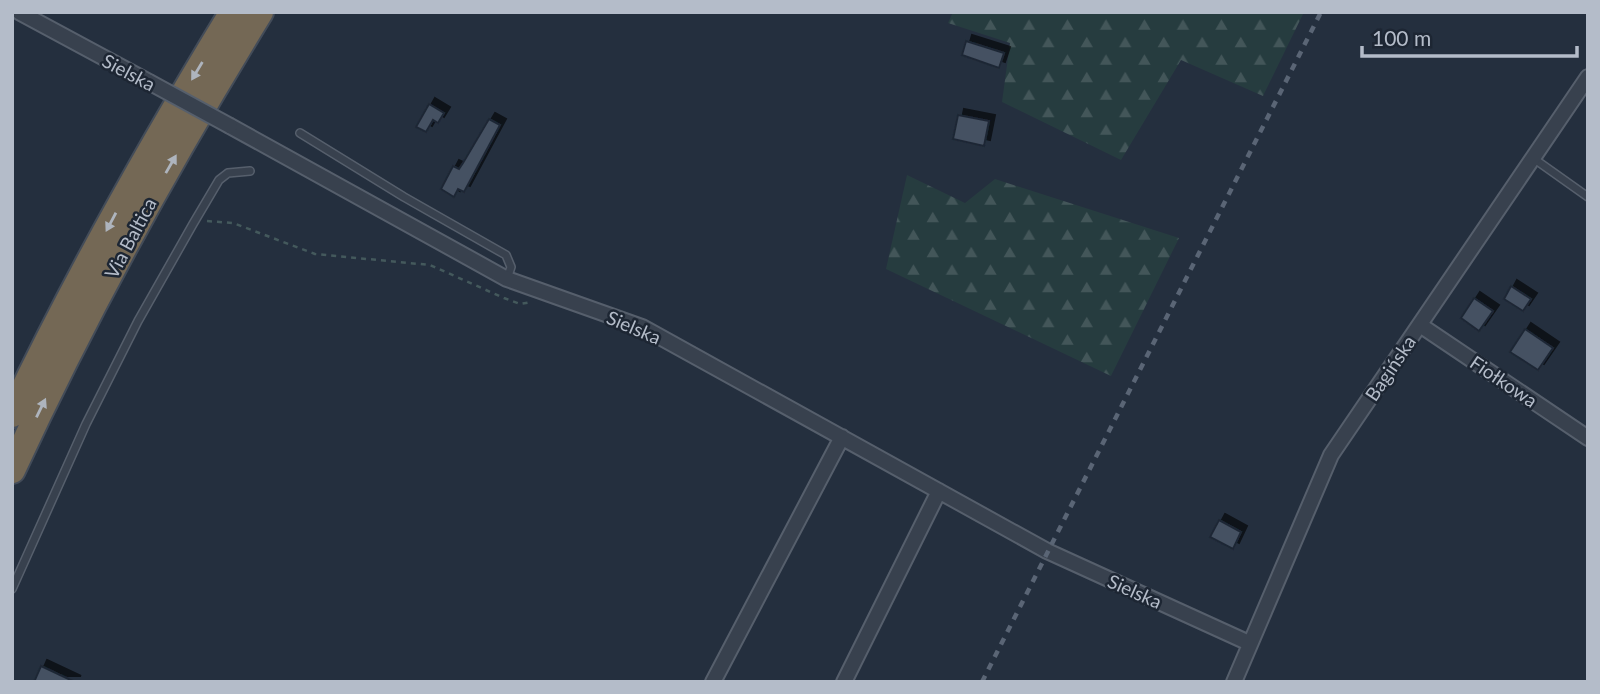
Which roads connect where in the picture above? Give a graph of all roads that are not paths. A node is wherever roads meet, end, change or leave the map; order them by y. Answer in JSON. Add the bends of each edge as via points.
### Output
{"nodes":[{"id":1,"x":19,"y":12,"type":"edge"},
{"id":2,"x":233,"y":12,"type":"edge"},
{"id":3,"x":260,"y":12,"type":"edge"},
{"id":4,"x":1588,"y":77,"type":"edge"},
{"id":5,"x":300,"y":132,"type":"dead end"},
{"id":6,"x":1532,"y":158,"type":"junction"},
{"id":7,"x":250,"y":171,"type":"dead end"},
{"id":8,"x":1588,"y":197,"type":"edge"},
{"id":9,"x":507,"y":279,"type":"junction"},
{"id":10,"x":1420,"y":325,"type":"junction"},
{"id":11,"x":12,"y":414,"type":"edge"},
{"id":12,"x":842,"y":437,"type":"junction"},
{"id":13,"x":1588,"y":438,"type":"edge"},
{"id":14,"x":12,"y":470,"type":"edge"},
{"id":15,"x":939,"y":491,"type":"junction"},
{"id":16,"x":12,"y":589,"type":"edge"},
{"id":17,"x":1249,"y":643,"type":"junction"},
{"id":18,"x":713,"y":682,"type":"edge"},
{"id":19,"x":844,"y":682,"type":"edge"},
{"id":20,"x":1234,"y":682,"type":"edge"}],
"edges":[{"from":1,"to":9,"type":"street","name":"Sielska","bridge":true},
{"from":2,"to":11,"type":"highway","name":"Via Baltica","one_way":true,"via":[[144,162]]},
{"from":14,"to":3,"type":"highway","name":"Via Baltica","one_way":true,"via":[[132,233]]},
{"from":4,"to":6,"type":"street","name":"Bagińska"},
{"from":5,"to":9,"type":"lane","via":[[506,255],[511,267]]},
{"from":6,"to":8,"type":"lane"},
{"from":6,"to":10,"type":"street","name":"Bagińska"},
{"from":7,"to":16,"type":"lane","via":[[228,173],[219,180],[193,224],[86,424]]},
{"from":9,"to":12,"type":"street","name":"Sielska","via":[[642,327]]},
{"from":10,"to":13,"type":"street","name":"Fiołkowa"},
{"from":10,"to":17,"type":"street","name":"Bagińska","via":[[1331,456]]},
{"from":12,"to":15,"type":"street","name":"Sielska"},
{"from":12,"to":18,"type":"street"},
{"from":15,"to":17,"type":"street","name":"Sielska","via":[[1047,551]]},
{"from":15,"to":19,"type":"street"},
{"from":17,"to":20,"type":"street","name":"Bagińska"}]}
